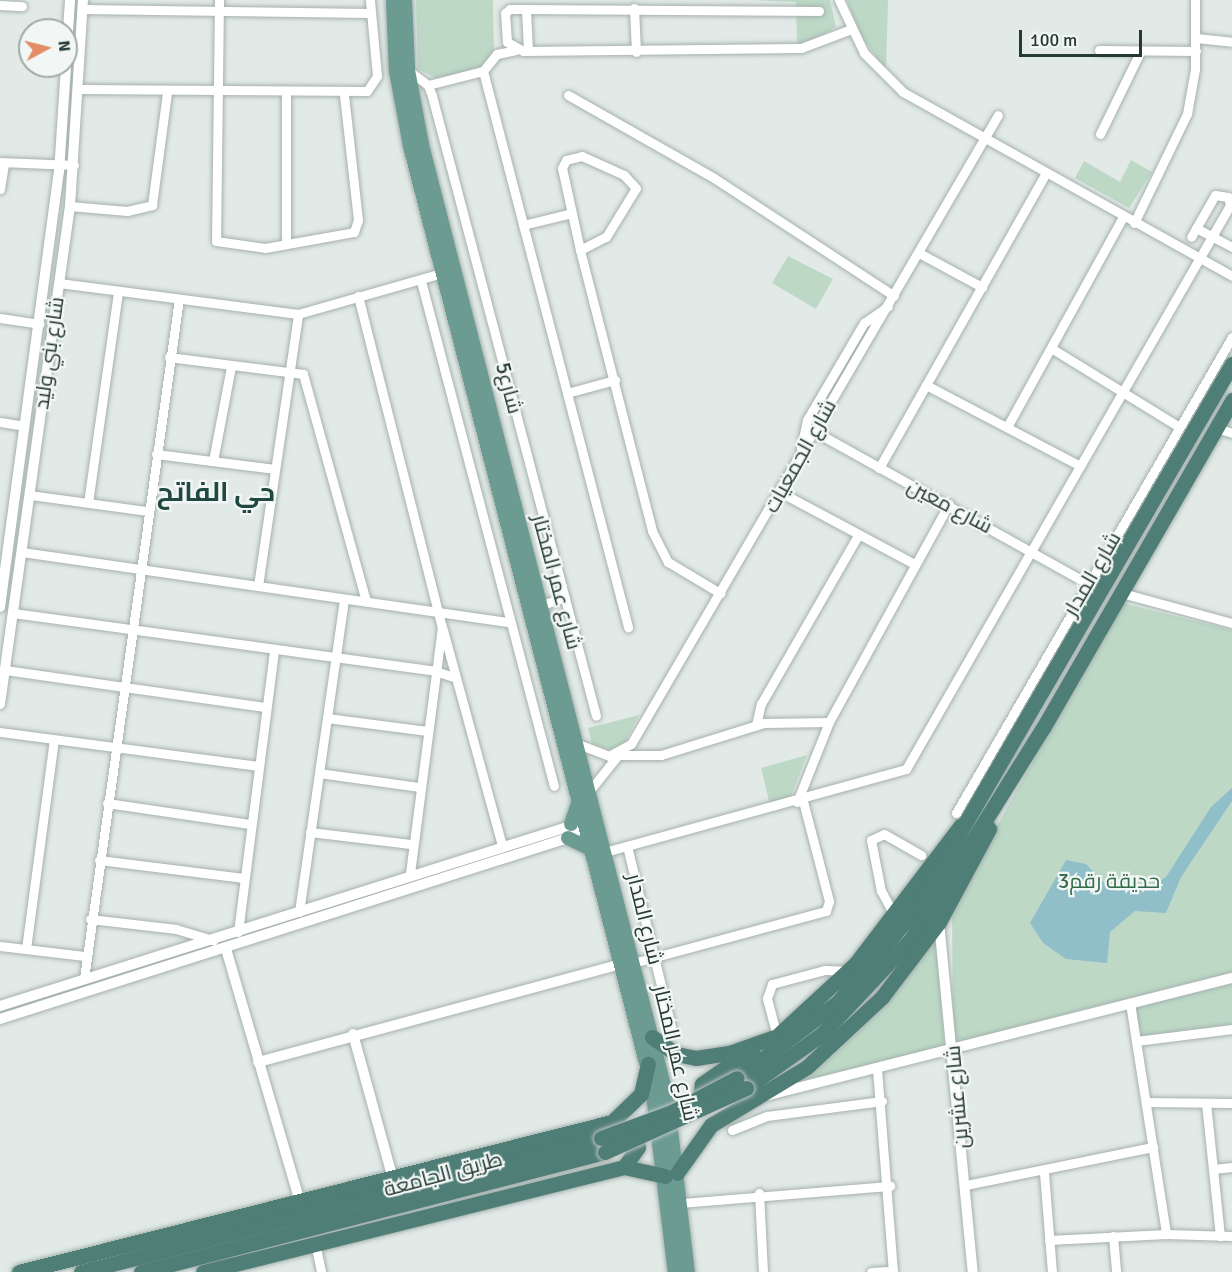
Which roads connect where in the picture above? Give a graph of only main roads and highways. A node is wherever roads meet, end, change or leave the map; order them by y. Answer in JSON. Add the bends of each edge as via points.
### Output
{"nodes":[{"id":1,"x":393,"y":0,"type":"edge"},
{"id":2,"x":405,"y":0,"type":"edge"},
{"id":3,"x":1232,"y":364,"type":"edge"},
{"id":4,"x":1232,"y":399,"type":"edge"},
{"id":5,"x":585,"y":794,"type":"junction"},
{"id":6,"x":994,"y":807,"type":"junction"},
{"id":7,"x":973,"y":816,"type":"junction"},
{"id":8,"x":599,"y":851,"type":"junction"},
{"id":9,"x":627,"y":963,"type":"junction"},
{"id":10,"x":652,"y":1036,"type":"junction"},
{"id":11,"x":754,"y":1046,"type":"junction"},
{"id":12,"x":648,"y":1064,"type":"junction"},
{"id":13,"x":741,"y":1083,"type":"junction"},
{"id":14,"x":612,"y":1122,"type":"junction"},
{"id":15,"x":714,"y":1122,"type":"junction"},
{"id":16,"x":603,"y":1145,"type":"junction"},
{"id":17,"x":624,"y":1167,"type":"junction"},
{"id":18,"x":671,"y":1175,"type":"junction"},
{"id":19,"x":397,"y":1222,"type":"junction"},
{"id":20,"x":316,"y":1227,"type":"junction"},
{"id":21,"x":19,"y":1272,"type":"edge"},
{"id":22,"x":81,"y":1272,"type":"edge"},
{"id":23,"x":141,"y":1272,"type":"edge"},
{"id":24,"x":203,"y":1272,"type":"edge"},
{"id":25,"x":675,"y":1272,"type":"edge"},
{"id":26,"x":688,"y":1272,"type":"edge"}],
"edges":[{"from":1,"to":5,"type":"main road","via":[[401,107],[442,273]]},
{"from":2,"to":5,"type":"main road","name":"شارع عمر المختار","via":[[408,70],[422,145],[578,744]]},
{"from":3,"to":7,"type":"highway"},
{"from":4,"to":6,"type":"highway"},
{"from":5,"to":8,"type":"main road","name":"شارع عمر المختار"},
{"from":5,"to":8,"type":"main road","via":[[569,831]]},
{"from":6,"to":13,"type":"highway","via":[[924,920],[882,975],[808,1046]]},
{"from":6,"to":15,"type":"highway","via":[[974,863],[939,922],[853,1027],[759,1097]]},
{"from":7,"to":11,"type":"highway","via":[[943,843],[894,915],[849,971],[777,1036]]},
{"from":7,"to":13,"type":"highway","via":[[916,908],[859,980]]},
{"from":8,"to":9,"type":"main road","name":"شارع عمر المختار"},
{"from":9,"to":10,"type":"main road","name":"شارع عمر المختار"},
{"from":9,"to":12,"type":"main road","name":"شارع عمر المختار"},
{"from":10,"to":11,"type":"highway","via":[[689,1057]]},
{"from":10,"to":18,"type":"main road","name":"شارع عمر المختار"},
{"from":11,"to":15,"type":"highway","via":[[699,1088],[698,1106]]},
{"from":12,"to":14,"type":"highway","via":[[641,1094]]},
{"from":12,"to":18,"type":"main road","name":"شارع عمر المختار"},
{"from":13,"to":16,"type":"highway","bridge":true},
{"from":14,"to":17,"type":"highway","via":[[628,1124],[638,1136],[637,1152]]},
{"from":14,"to":21,"type":"highway"},
{"from":15,"to":18,"type":"highway"},
{"from":16,"to":20,"type":"highway","name":"طريق الجامعة"},
{"from":16,"to":22,"type":"highway"},
{"from":17,"to":18,"type":"highway"},
{"from":17,"to":19,"type":"highway"},
{"from":18,"to":25,"type":"main road"},
{"from":18,"to":26,"type":"main road","via":[[681,1203]]},
{"from":19,"to":20,"type":"highway","via":[[331,1231]]},
{"from":19,"to":24,"type":"highway"},
{"from":20,"to":23,"type":"highway","name":"طريق الجامعة"}]}
